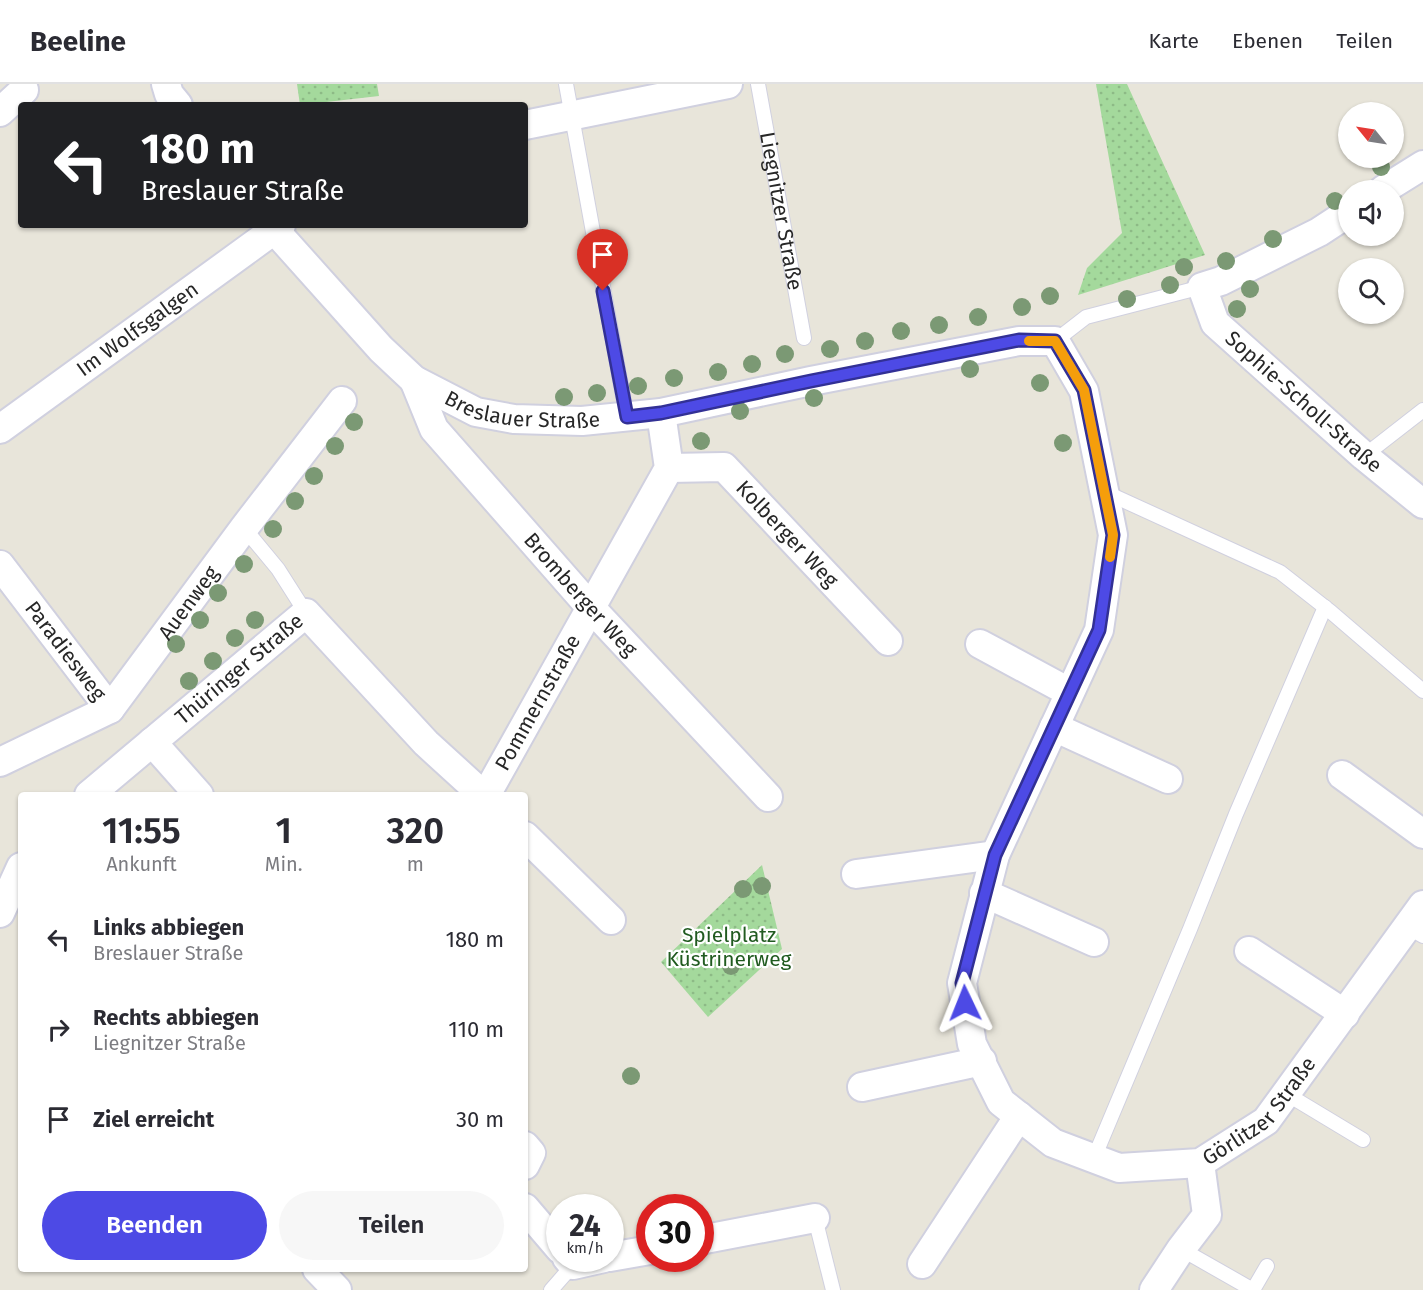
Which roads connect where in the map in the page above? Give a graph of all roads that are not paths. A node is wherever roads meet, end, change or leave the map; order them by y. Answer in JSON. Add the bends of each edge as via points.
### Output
{"nodes":[{"id":1,"x":166,"y":84,"type":"edge"},
{"id":2,"x":566,"y":84,"type":"edge"},
{"id":3,"x":728,"y":84,"type":"edge"},
{"id":4,"x":758,"y":84,"type":"edge"},
{"id":5,"x":24,"y":90,"type":"dead end"},
{"id":6,"x":176,"y":102,"type":"edge"},
{"id":7,"x":0,"y":112,"type":"edge"},
{"id":8,"x":572,"y":114,"type":"junction"},
{"id":9,"x":528,"y":124,"type":"edge"},
{"id":10,"x":1423,"y":165,"type":"edge"},
{"id":11,"x":1399,"y":180,"type":"edge"},
{"id":12,"x":1338,"y":219,"type":"edge"},
{"id":13,"x":272,"y":228,"type":"edge"},
{"id":14,"x":277,"y":228,"type":"edge"},
{"id":15,"x":1202,"y":287,"type":"junction"},
{"id":16,"x":804,"y":338,"type":"dead end"},
{"id":17,"x":1055,"y":341,"type":"junction"},
{"id":18,"x":414,"y":380,"type":"junction"},
{"id":19,"x":342,"y":401,"type":"dead end"},
{"id":20,"x":1423,"y":410,"type":"edge"},
{"id":21,"x":661,"y":413,"type":"junction"},
{"id":22,"x":627,"y":417,"type":"junction"},
{"id":23,"x":0,"y":429,"type":"edge"},
{"id":24,"x":1364,"y":456,"type":"junction"},
{"id":25,"x":669,"y":468,"type":"junction"},
{"id":26,"x":1105,"y":492,"type":"junction"},
{"id":27,"x":1423,"y":504,"type":"edge"},
{"id":28,"x":244,"y":528,"type":"junction"},
{"id":29,"x":0,"y":565,"type":"edge"},
{"id":30,"x":1325,"y":607,"type":"junction"},
{"id":31,"x":592,"y":609,"type":"junction"},
{"id":32,"x":306,"y":613,"type":"junction"},
{"id":33,"x":888,"y":641,"type":"dead end"},
{"id":34,"x":980,"y":644,"type":"dead end"},
{"id":35,"x":1423,"y":690,"type":"edge"},
{"id":36,"x":1069,"y":692,"type":"junction"},
{"id":37,"x":110,"y":709,"type":"junction"},
{"id":38,"x":1054,"y":727,"type":"junction"},
{"id":39,"x":152,"y":742,"type":"junction"},
{"id":40,"x":0,"y":762,"type":"edge"},
{"id":41,"x":1342,"y":775,"type":"dead end"},
{"id":42,"x":1168,"y":779,"type":"dead end"},
{"id":43,"x":93,"y":792,"type":"edge"},
{"id":44,"x":196,"y":792,"type":"edge"},
{"id":45,"x":482,"y":792,"type":"edge"},
{"id":46,"x":487,"y":792,"type":"edge"},
{"id":47,"x":768,"y":796,"type":"dead end"},
{"id":48,"x":1423,"y":834,"type":"edge"},
{"id":49,"x":528,"y":839,"type":"edge"},
{"id":50,"x":995,"y":855,"type":"junction"},
{"id":51,"x":856,"y":874,"type":"dead end"},
{"id":52,"x":984,"y":894,"type":"junction"},
{"id":53,"x":611,"y":920,"type":"dead end"},
{"id":54,"x":1418,"y":923,"type":"edge"},
{"id":55,"x":1094,"y":942,"type":"dead end"},
{"id":56,"x":1249,"y":951,"type":"dead end"},
{"id":57,"x":1345,"y":1014,"type":"junction"},
{"id":58,"x":982,"y":1061,"type":"junction"},
{"id":59,"x":862,"y":1087,"type":"dead end"},
{"id":60,"x":1285,"y":1093,"type":"junction"},
{"id":61,"x":1019,"y":1116,"type":"junction"},
{"id":62,"x":1364,"y":1140,"type":"dead end"},
{"id":63,"x":1094,"y":1158,"type":"junction"},
{"id":64,"x":1200,"y":1163,"type":"junction"},
{"id":65,"x":528,"y":1212,"type":"edge"},
{"id":66,"x":815,"y":1218,"type":"joint"},
{"id":67,"x":546,"y":1233,"type":"edge"},
{"id":68,"x":714,"y":1237,"type":"edge"},
{"id":69,"x":1181,"y":1249,"type":"junction"},
{"id":70,"x":922,"y":1264,"type":"dead end"},
{"id":71,"x":1267,"y":1266,"type":"dead end"},
{"id":72,"x":319,"y":1272,"type":"edge"},
{"id":73,"x":559,"y":1272,"type":"edge"},
{"id":74,"x":337,"y":1290,"type":"edge"},
{"id":75,"x":551,"y":1290,"type":"edge"},
{"id":76,"x":833,"y":1290,"type":"edge"},
{"id":77,"x":1154,"y":1290,"type":"edge"}],
"edges":[{"from":1,"to":6,"type":"street"},
{"from":2,"to":8,"type":"lane"},
{"from":3,"to":8,"type":"street"},
{"from":4,"to":16,"type":"lane","name":"Liegnitzer Straße"},
{"from":5,"to":7,"type":"street"},
{"from":8,"to":9,"type":"street"},
{"from":8,"to":22,"type":"lane"},
{"from":10,"to":11,"type":"street"},
{"from":12,"to":15,"type":"street","via":[[1300,242]]},
{"from":13,"to":23,"type":"street","name":"Im Wolfsgalgen"},
{"from":14,"to":18,"type":"street","name":"Breslauer Straße","via":[[381,349]]},
{"from":15,"to":17,"type":"lane","via":[[1086,317]]},
{"from":15,"to":24,"type":"street","name":"Sophie-Scholl-Straße","via":[[1215,323]]},
{"from":17,"to":21,"type":"street","name":"Breslauer Straße","via":[[1019,340]]},
{"from":17,"to":26,"type":"street","name":"Görlitzer Straße","via":[[1084,390]]},
{"from":18,"to":22,"type":"street","name":"Breslauer Straße","via":[[476,412],[514,419],[582,421]]},
{"from":18,"to":31,"type":"street","name":"Bromberger Weg","via":[[434,429]]},
{"from":19,"to":28,"type":"street","name":"Auenweg"},
{"from":20,"to":24,"type":"lane"},
{"from":21,"to":22,"type":"street","name":"Breslauer Straße"},
{"from":21,"to":25,"type":"street"},
{"from":24,"to":27,"type":"street","name":"Sophie-Scholl-Straße"},
{"from":25,"to":31,"type":"street","name":"Pommernstraße"},
{"from":25,"to":33,"type":"street","name":"Kolberger Weg","via":[[724,467]]},
{"from":26,"to":30,"type":"lane","via":[[1280,572]]},
{"from":26,"to":36,"type":"street","name":"Görlitzer Straße","via":[[1113,535],[1099,630]]},
{"from":28,"to":32,"type":"lane","via":[[278,569]]},
{"from":28,"to":37,"type":"street","name":"Auenweg"},
{"from":29,"to":37,"type":"street","name":"Paradiesweg"},
{"from":30,"to":35,"type":"lane"},
{"from":30,"to":63,"type":"lane"},
{"from":31,"to":46,"type":"street","name":"Pommernstraße"},
{"from":31,"to":47,"type":"street","name":"Bromberger Weg"},
{"from":32,"to":39,"type":"street","name":"Thüringer Straße"},
{"from":32,"to":45,"type":"street","name":"Thüringer Straße","via":[[426,743]]},
{"from":34,"to":36,"type":"street"},
{"from":36,"to":38,"type":"street","name":"Görlitzer Straße"},
{"from":37,"to":40,"type":"street","name":"Auenweg"},
{"from":38,"to":42,"type":"street"},
{"from":38,"to":50,"type":"street","name":"Görlitzer Straße"},
{"from":39,"to":43,"type":"street","name":"Thüringer Straße"},
{"from":39,"to":44,"type":"street"},
{"from":41,"to":48,"type":"street"},
{"from":49,"to":53,"type":"street"},
{"from":50,"to":51,"type":"street"},
{"from":50,"to":52,"type":"street","name":"Görlitzer Straße"},
{"from":52,"to":55,"type":"street"},
{"from":52,"to":58,"type":"street","name":"Görlitzer Straße","via":[[962,983],[972,1044]]},
{"from":54,"to":57,"type":"street","name":"Görlitzer Straße"},
{"from":56,"to":57,"type":"street"},
{"from":57,"to":60,"type":"street","name":"Görlitzer Straße"},
{"from":58,"to":59,"type":"street"},
{"from":58,"to":61,"type":"street","name":"Görlitzer Straße","via":[[1001,1102]]},
{"from":60,"to":62,"type":"lane"},
{"from":60,"to":64,"type":"street","name":"Görlitzer Straße","via":[[1266,1121]]},
{"from":61,"to":63,"type":"street","name":"Görlitzer Straße","via":[[1053,1143]]},
{"from":61,"to":70,"type":"street"},
{"from":63,"to":64,"type":"street","name":"Görlitzer Straße","via":[[1119,1168]]},
{"from":64,"to":69,"type":"street","via":[[1207,1215]]},
{"from":65,"to":67,"type":"street"},
{"from":66,"to":68,"type":"street"},
{"from":66,"to":76,"type":"lane"},
{"from":69,"to":71,"type":"lane","via":[[1253,1290]]},
{"from":69,"to":77,"type":"street"},
{"from":72,"to":74,"type":"street"},
{"from":73,"to":75,"type":"lane"}]}
